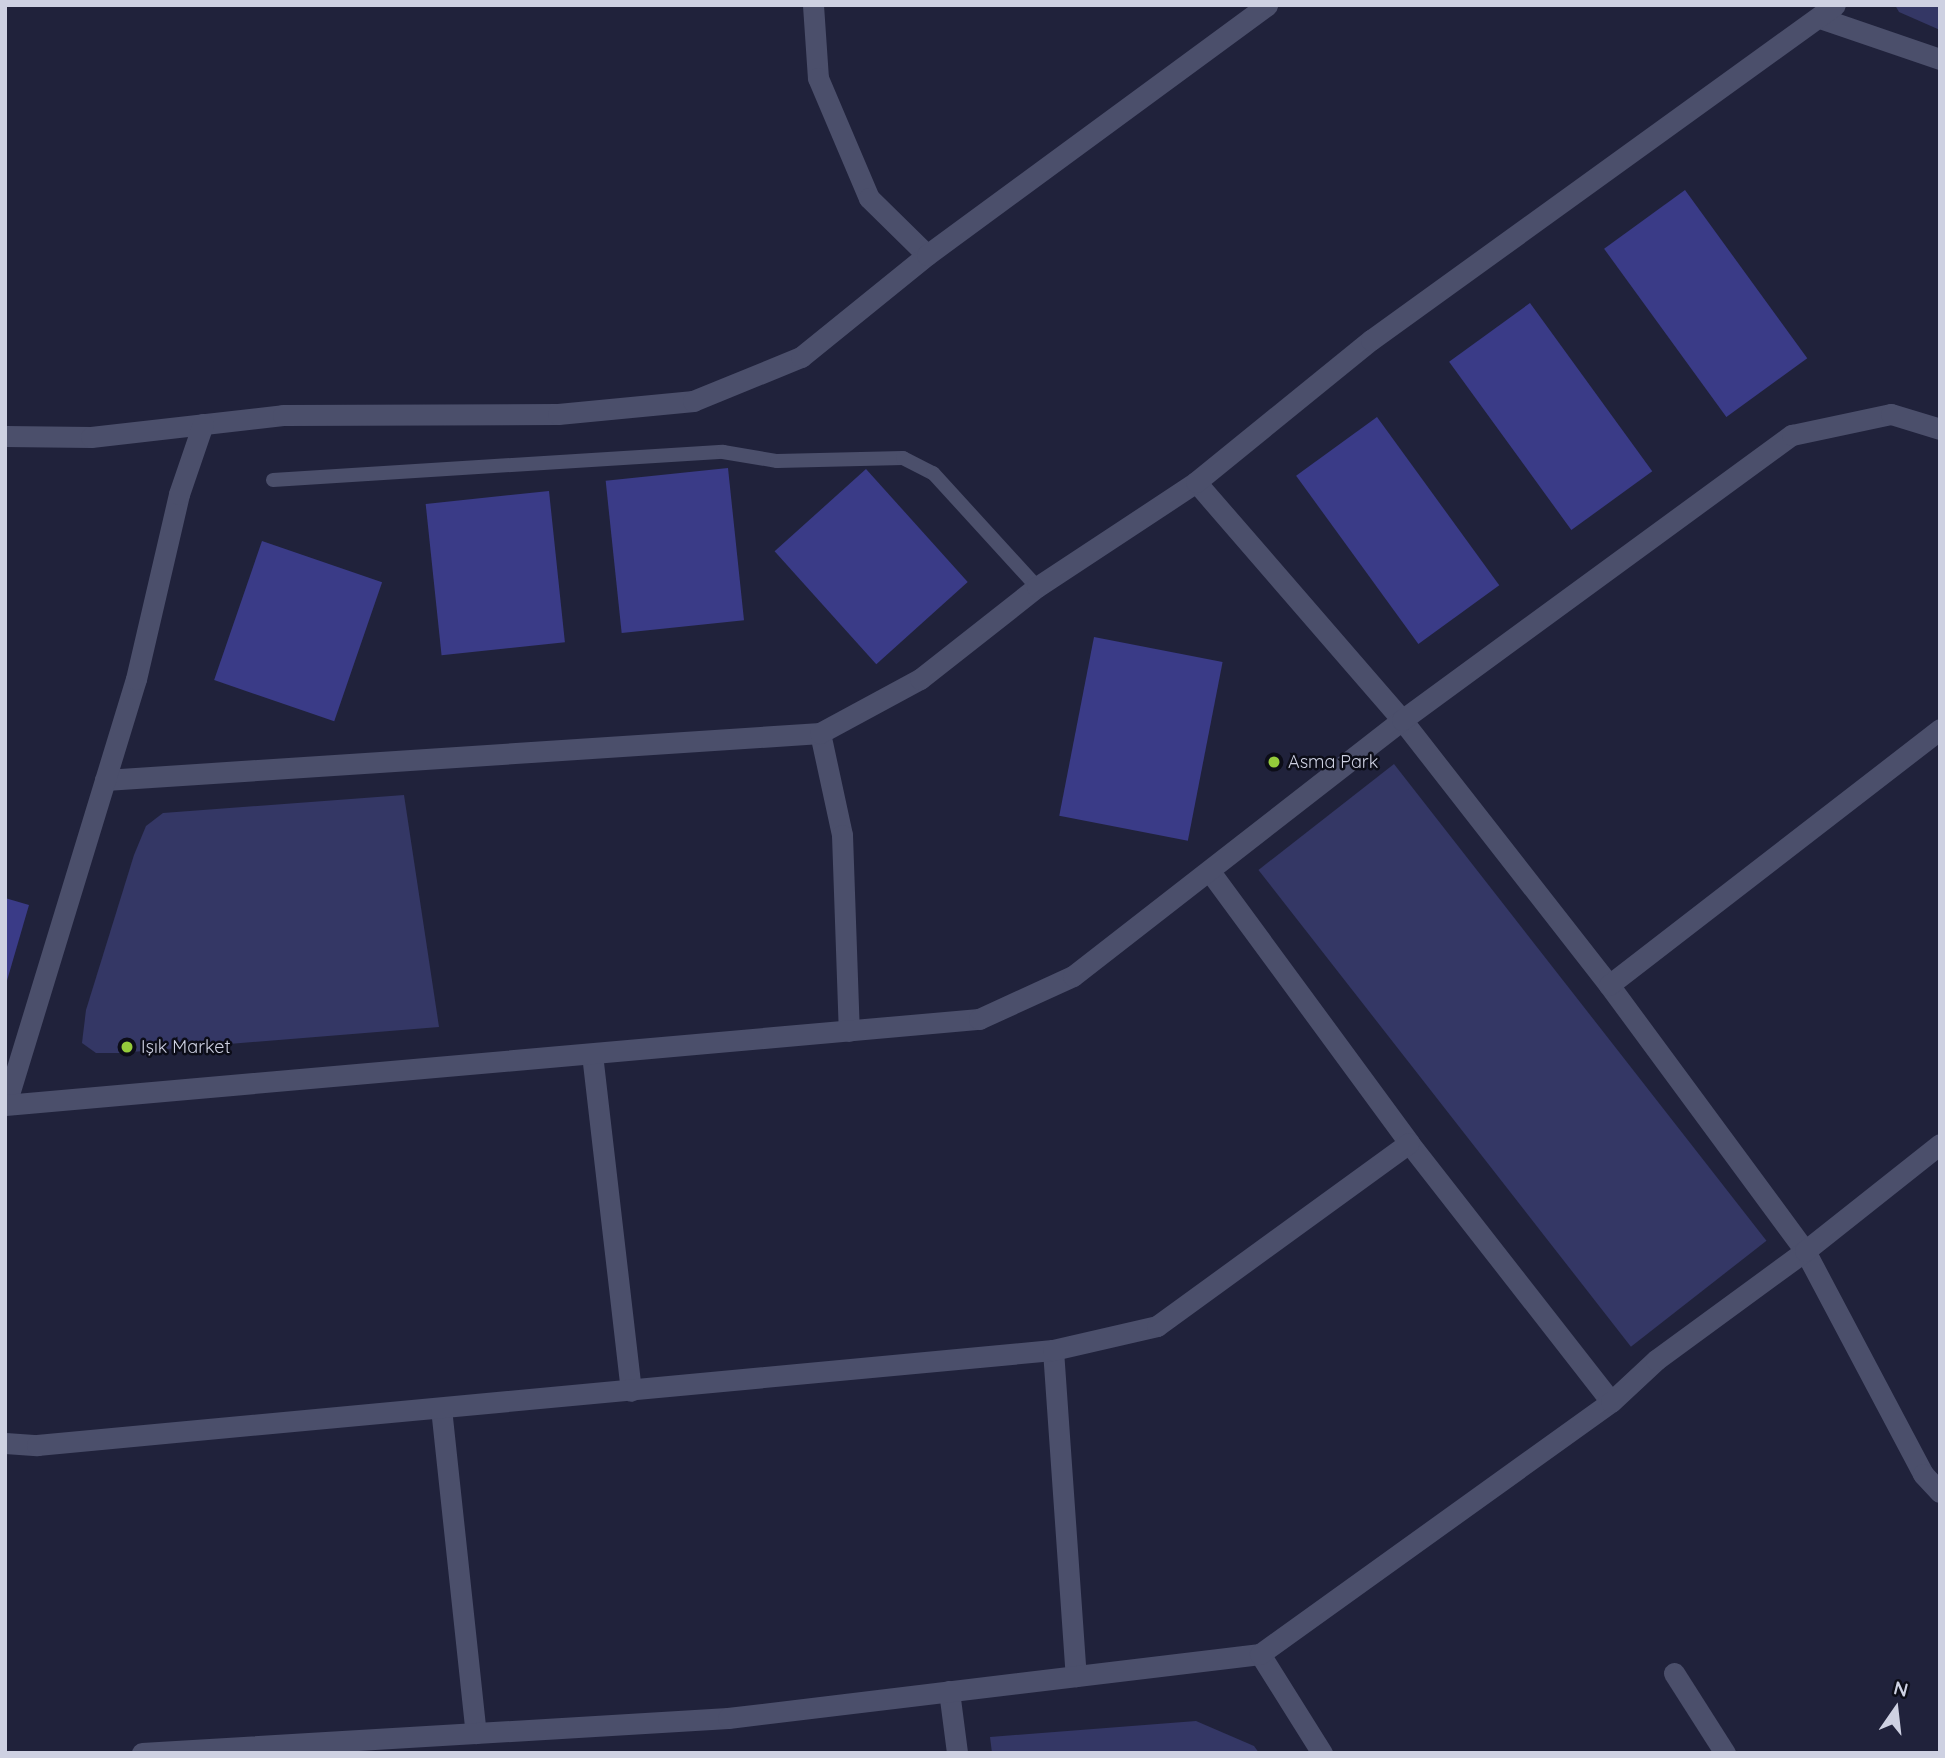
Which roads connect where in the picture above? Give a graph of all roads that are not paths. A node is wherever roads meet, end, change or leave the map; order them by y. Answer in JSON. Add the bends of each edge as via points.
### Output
{"nodes":[{"id":1,"x":813,"y":5,"type":"edge"},
{"id":2,"x":1267,"y":5,"type":"edge"},
{"id":3,"x":1828,"y":12,"type":"edge"},
{"id":4,"x":1940,"y":59,"type":"edge"},
{"id":5,"x":927,"y":255,"type":"junction"},
{"id":6,"x":203,"y":424,"type":"junction"},
{"id":7,"x":1940,"y":429,"type":"edge"},
{"id":8,"x":5,"y":436,"type":"edge"},
{"id":9,"x":273,"y":480,"type":"dead end"},
{"id":10,"x":1196,"y":482,"type":"junction"},
{"id":11,"x":1037,"y":587,"type":"junction"},
{"id":12,"x":1402,"y":720,"type":"junction"},
{"id":13,"x":1940,"y":729,"type":"edge"},
{"id":14,"x":820,"y":733,"type":"junction"},
{"id":15,"x":105,"y":780,"type":"junction"},
{"id":16,"x":1211,"y":873,"type":"junction"},
{"id":17,"x":1609,"y":985,"type":"junction"},
{"id":18,"x":849,"y":1031,"type":"junction"},
{"id":19,"x":592,"y":1054,"type":"junction"},
{"id":20,"x":6,"y":1105,"type":"edge"},
{"id":21,"x":1409,"y":1143,"type":"junction"},
{"id":22,"x":1940,"y":1144,"type":"edge"},
{"id":23,"x":1805,"y":1251,"type":"junction"},
{"id":24,"x":1054,"y":1350,"type":"junction"},
{"id":25,"x":631,"y":1391,"type":"junction"},
{"id":26,"x":1611,"y":1402,"type":"junction"},
{"id":27,"x":441,"y":1408,"type":"junction"},
{"id":28,"x":5,"y":1443,"type":"edge"},
{"id":29,"x":1940,"y":1492,"type":"edge"},
{"id":30,"x":1260,"y":1654,"type":"junction"},
{"id":31,"x":1674,"y":1673,"type":"dead end"},
{"id":32,"x":1076,"y":1676,"type":"junction"},
{"id":33,"x":949,"y":1691,"type":"junction"},
{"id":34,"x":476,"y":1733,"type":"junction"},
{"id":35,"x":142,"y":1753,"type":"edge"},
{"id":36,"x":957,"y":1753,"type":"edge"},
{"id":37,"x":1322,"y":1753,"type":"edge"},
{"id":38,"x":1725,"y":1753,"type":"edge"}],
"edges":[{"from":1,"to":5,"type":"street","via":[[818,78],[869,198]]},
{"from":2,"to":5,"type":"street"},
{"from":3,"to":4,"type":"street"},
{"from":3,"to":10,"type":"street","via":[[1371,340]]},
{"from":5,"to":6,"type":"street","via":[[801,357],[693,401],[558,414],[283,415]]},
{"from":6,"to":8,"type":"street","via":[[91,437]]},
{"from":6,"to":15,"type":"street","via":[[179,494],[136,679]]},
{"from":7,"to":12,"type":"street","via":[[1891,414],[1792,435]]},
{"from":9,"to":11,"type":"lane","via":[[723,452],[777,461],[904,458],[933,473]]},
{"from":10,"to":11,"type":"street"},
{"from":10,"to":12,"type":"street"},
{"from":11,"to":14,"type":"street","via":[[920,679]]},
{"from":12,"to":16,"type":"street"},
{"from":12,"to":17,"type":"street"},
{"from":13,"to":17,"type":"street"},
{"from":14,"to":15,"type":"street"},
{"from":14,"to":18,"type":"street","via":[[842,835]]},
{"from":15,"to":20,"type":"street"},
{"from":16,"to":18,"type":"street","via":[[1073,976],[979,1018]]},
{"from":16,"to":21,"type":"street"},
{"from":17,"to":23,"type":"street"},
{"from":18,"to":19,"type":"street"},
{"from":19,"to":20,"type":"street"},
{"from":19,"to":25,"type":"street"},
{"from":21,"to":24,"type":"street","via":[[1157,1326]]},
{"from":21,"to":26,"type":"street"},
{"from":22,"to":23,"type":"street"},
{"from":23,"to":26,"type":"street","via":[[1656,1360]]},
{"from":23,"to":29,"type":"street","via":[[1923,1474]]},
{"from":24,"to":25,"type":"street"},
{"from":24,"to":32,"type":"street"},
{"from":25,"to":27,"type":"street"},
{"from":26,"to":30,"type":"street"},
{"from":27,"to":28,"type":"street","via":[[37,1445]]},
{"from":27,"to":34,"type":"street"},
{"from":30,"to":32,"type":"street"},
{"from":30,"to":37,"type":"street"},
{"from":31,"to":38,"type":"street"},
{"from":32,"to":33,"type":"street"},
{"from":33,"to":34,"type":"street","via":[[728,1718]]},
{"from":33,"to":36,"type":"street"},
{"from":34,"to":35,"type":"street"}]}
